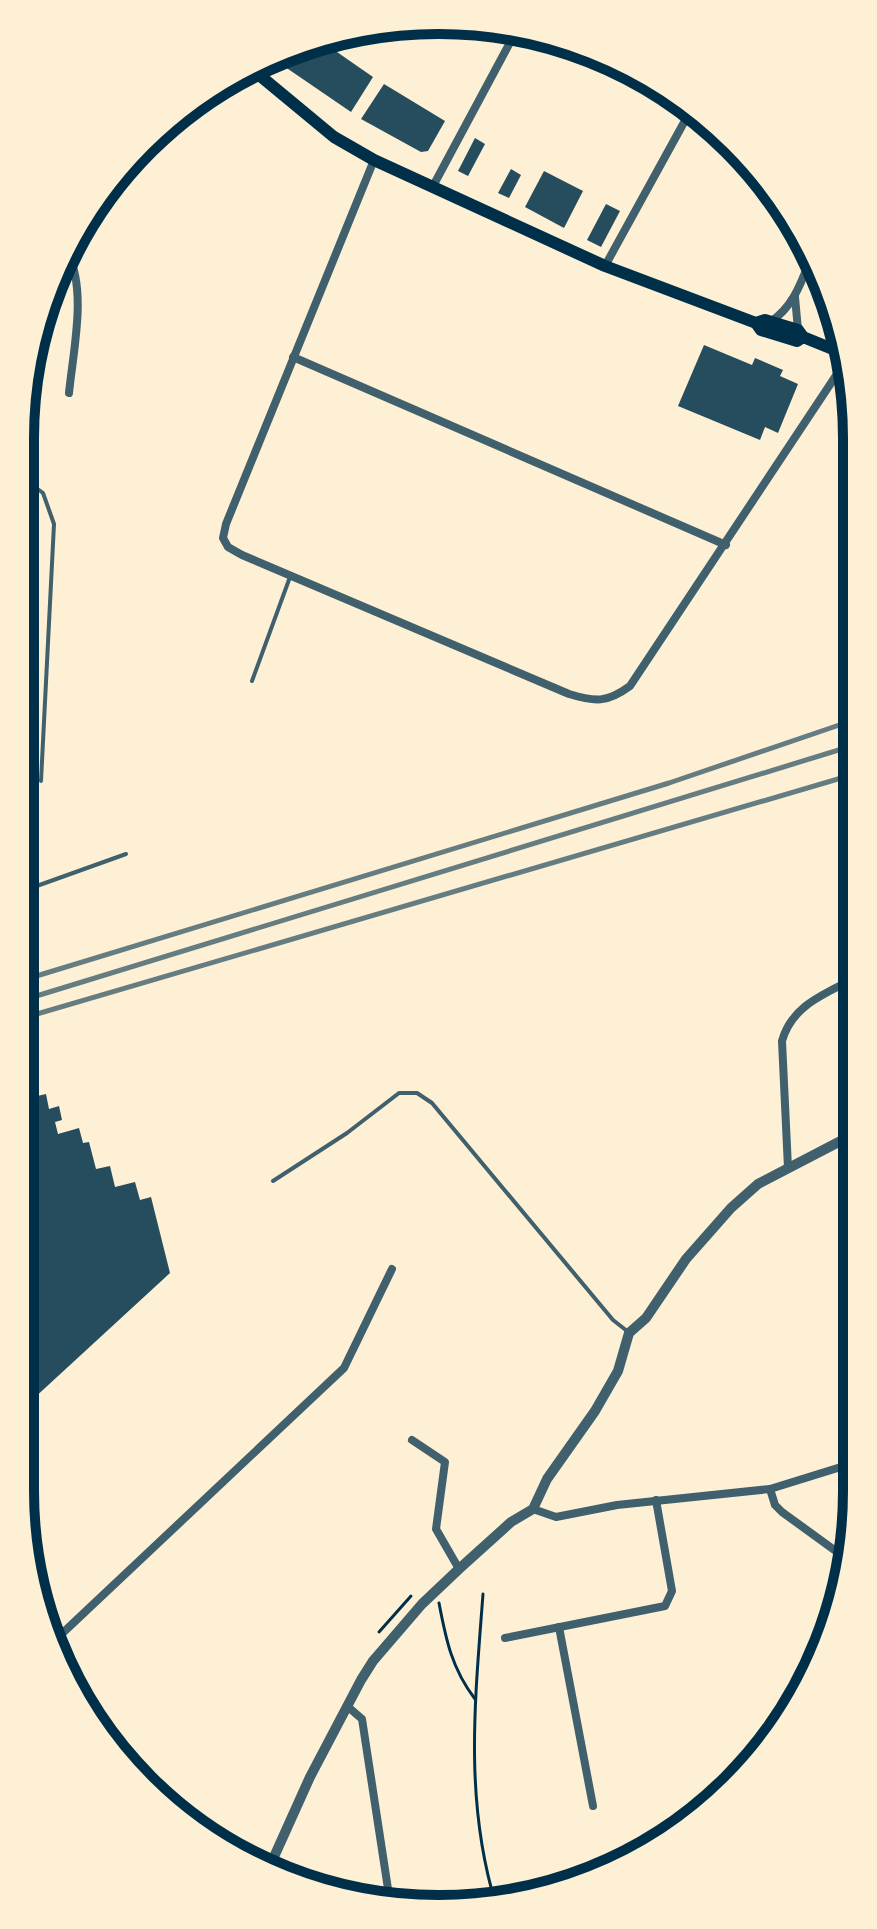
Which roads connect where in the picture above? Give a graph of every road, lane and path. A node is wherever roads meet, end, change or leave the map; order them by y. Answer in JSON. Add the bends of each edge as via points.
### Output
{"nodes":[{"id":1,"x":511,"y":41,"type":"edge"},
{"id":2,"x":260,"y":76,"type":"edge"},
{"id":3,"x":686,"y":119,"type":"edge"},
{"id":4,"x":374,"y":160,"type":"junction"},
{"id":5,"x":432,"y":188,"type":"junction"},
{"id":6,"x":74,"y":264,"type":"edge"},
{"id":7,"x":605,"y":266,"type":"junction"},
{"id":8,"x":806,"y":270,"type":"edge"},
{"id":9,"x":795,"y":297,"type":"junction"},
{"id":10,"x":770,"y":322,"type":"junction"},
{"id":11,"x":756,"y":323,"type":"junction"},
{"id":12,"x":801,"y":334,"type":"junction"},
{"id":13,"x":832,"y":349,"type":"edge"},
{"id":14,"x":293,"y":357,"type":"junction"},
{"id":15,"x":838,"y":373,"type":"edge"},
{"id":16,"x":69,"y":393,"type":"dead end"},
{"id":17,"x":34,"y":486,"type":"edge"},
{"id":18,"x":726,"y":545,"type":"junction"},
{"id":19,"x":290,"y":577,"type":"junction"},
{"id":20,"x":252,"y":681,"type":"dead end"},
{"id":21,"x":41,"y":781,"type":"dead end"},
{"id":22,"x":126,"y":854,"type":"dead end"},
{"id":23,"x":34,"y":887,"type":"edge"},
{"id":24,"x":843,"y":985,"type":"edge"},
{"id":25,"x":843,"y":1140,"type":"edge"},
{"id":26,"x":788,"y":1168,"type":"junction"},
{"id":27,"x":273,"y":1181,"type":"dead end"},
{"id":28,"x":392,"y":1269,"type":"dead end"},
{"id":29,"x":629,"y":1333,"type":"junction"},
{"id":30,"x":412,"y":1440,"type":"dead end"},
{"id":31,"x":843,"y":1466,"type":"edge"},
{"id":32,"x":770,"y":1489,"type":"junction"},
{"id":33,"x":656,"y":1500,"type":"junction"},
{"id":34,"x":533,"y":1509,"type":"junction"},
{"id":35,"x":838,"y":1553,"type":"edge"},
{"id":36,"x":459,"y":1569,"type":"junction"},
{"id":37,"x":483,"y":1594,"type":"dead end"},
{"id":38,"x":439,"y":1603,"type":"dead end"},
{"id":39,"x":559,"y":1627,"type":"junction"},
{"id":40,"x":61,"y":1635,"type":"edge"},
{"id":41,"x":505,"y":1638,"type":"dead end"},
{"id":42,"x":475,"y":1699,"type":"junction"},
{"id":43,"x":347,"y":1706,"type":"junction"},
{"id":44,"x":593,"y":1806,"type":"dead end"},
{"id":45,"x":273,"y":1859,"type":"edge"},
{"id":46,"x":388,"y":1892,"type":"edge"},
{"id":47,"x":493,"y":1892,"type":"edge"}],
"edges":[{"from":1,"to":5,"type":"street"},
{"from":2,"to":4,"type":"main road","via":[[334,137]]},
{"from":3,"to":7,"type":"street"},
{"from":4,"to":5,"type":"main road"},
{"from":4,"to":14,"type":"street"},
{"from":5,"to":7,"type":"main road"},
{"from":6,"to":16,"type":"street","via":[[78,295]]},
{"from":7,"to":11,"type":"main road"},
{"from":8,"to":9,"type":"street"},
{"from":9,"to":10,"type":"street"},
{"from":9,"to":12,"type":"street"},
{"from":10,"to":11,"type":"main road"},
{"from":10,"to":12,"type":"main road"},
{"from":11,"to":12,"type":"main road","via":[[784,338],[797,341]]},
{"from":12,"to":13,"type":"main road"},
{"from":14,"to":18,"type":"street"},
{"from":14,"to":19,"type":"street","via":[[223,538],[228,547]]},
{"from":15,"to":18,"type":"street"},
{"from":17,"to":21,"type":"lane","via":[[43,493],[54,524]]},
{"from":18,"to":19,"type":"street","via":[[630,686],[596,702]]},
{"from":19,"to":20,"type":"lane"},
{"from":22,"to":23,"type":"lane"},
{"from":24,"to":26,"type":"street","via":[[808,1004],[786,1025],[782,1041]]},
{"from":25,"to":26,"type":"street"},
{"from":26,"to":29,"type":"street","via":[[758,1184],[731,1208]]},
{"from":27,"to":29,"type":"lane","via":[[399,1093],[417,1093],[432,1103]]},
{"from":28,"to":40,"type":"street","via":[[344,1368]]},
{"from":29,"to":34,"type":"street","via":[[618,1371]]},
{"from":30,"to":36,"type":"street","via":[[445,1462],[436,1529]]},
{"from":31,"to":32,"type":"street"},
{"from":32,"to":33,"type":"street"},
{"from":32,"to":35,"type":"street","via":[[782,1512]]},
{"from":33,"to":34,"type":"street","via":[[556,1517]]},
{"from":33,"to":39,"type":"street","via":[[672,1591],[665,1606]]},
{"from":34,"to":36,"type":"street"},
{"from":36,"to":43,"type":"street","via":[[394,1635]]},
{"from":37,"to":42,"type":"path"},
{"from":38,"to":42,"type":"path","via":[[450,1653]]},
{"from":39,"to":41,"type":"street"},
{"from":39,"to":44,"type":"street"},
{"from":42,"to":47,"type":"path","via":[[475,1806]]},
{"from":43,"to":45,"type":"street"},
{"from":43,"to":46,"type":"street","via":[[362,1719]]}]}
